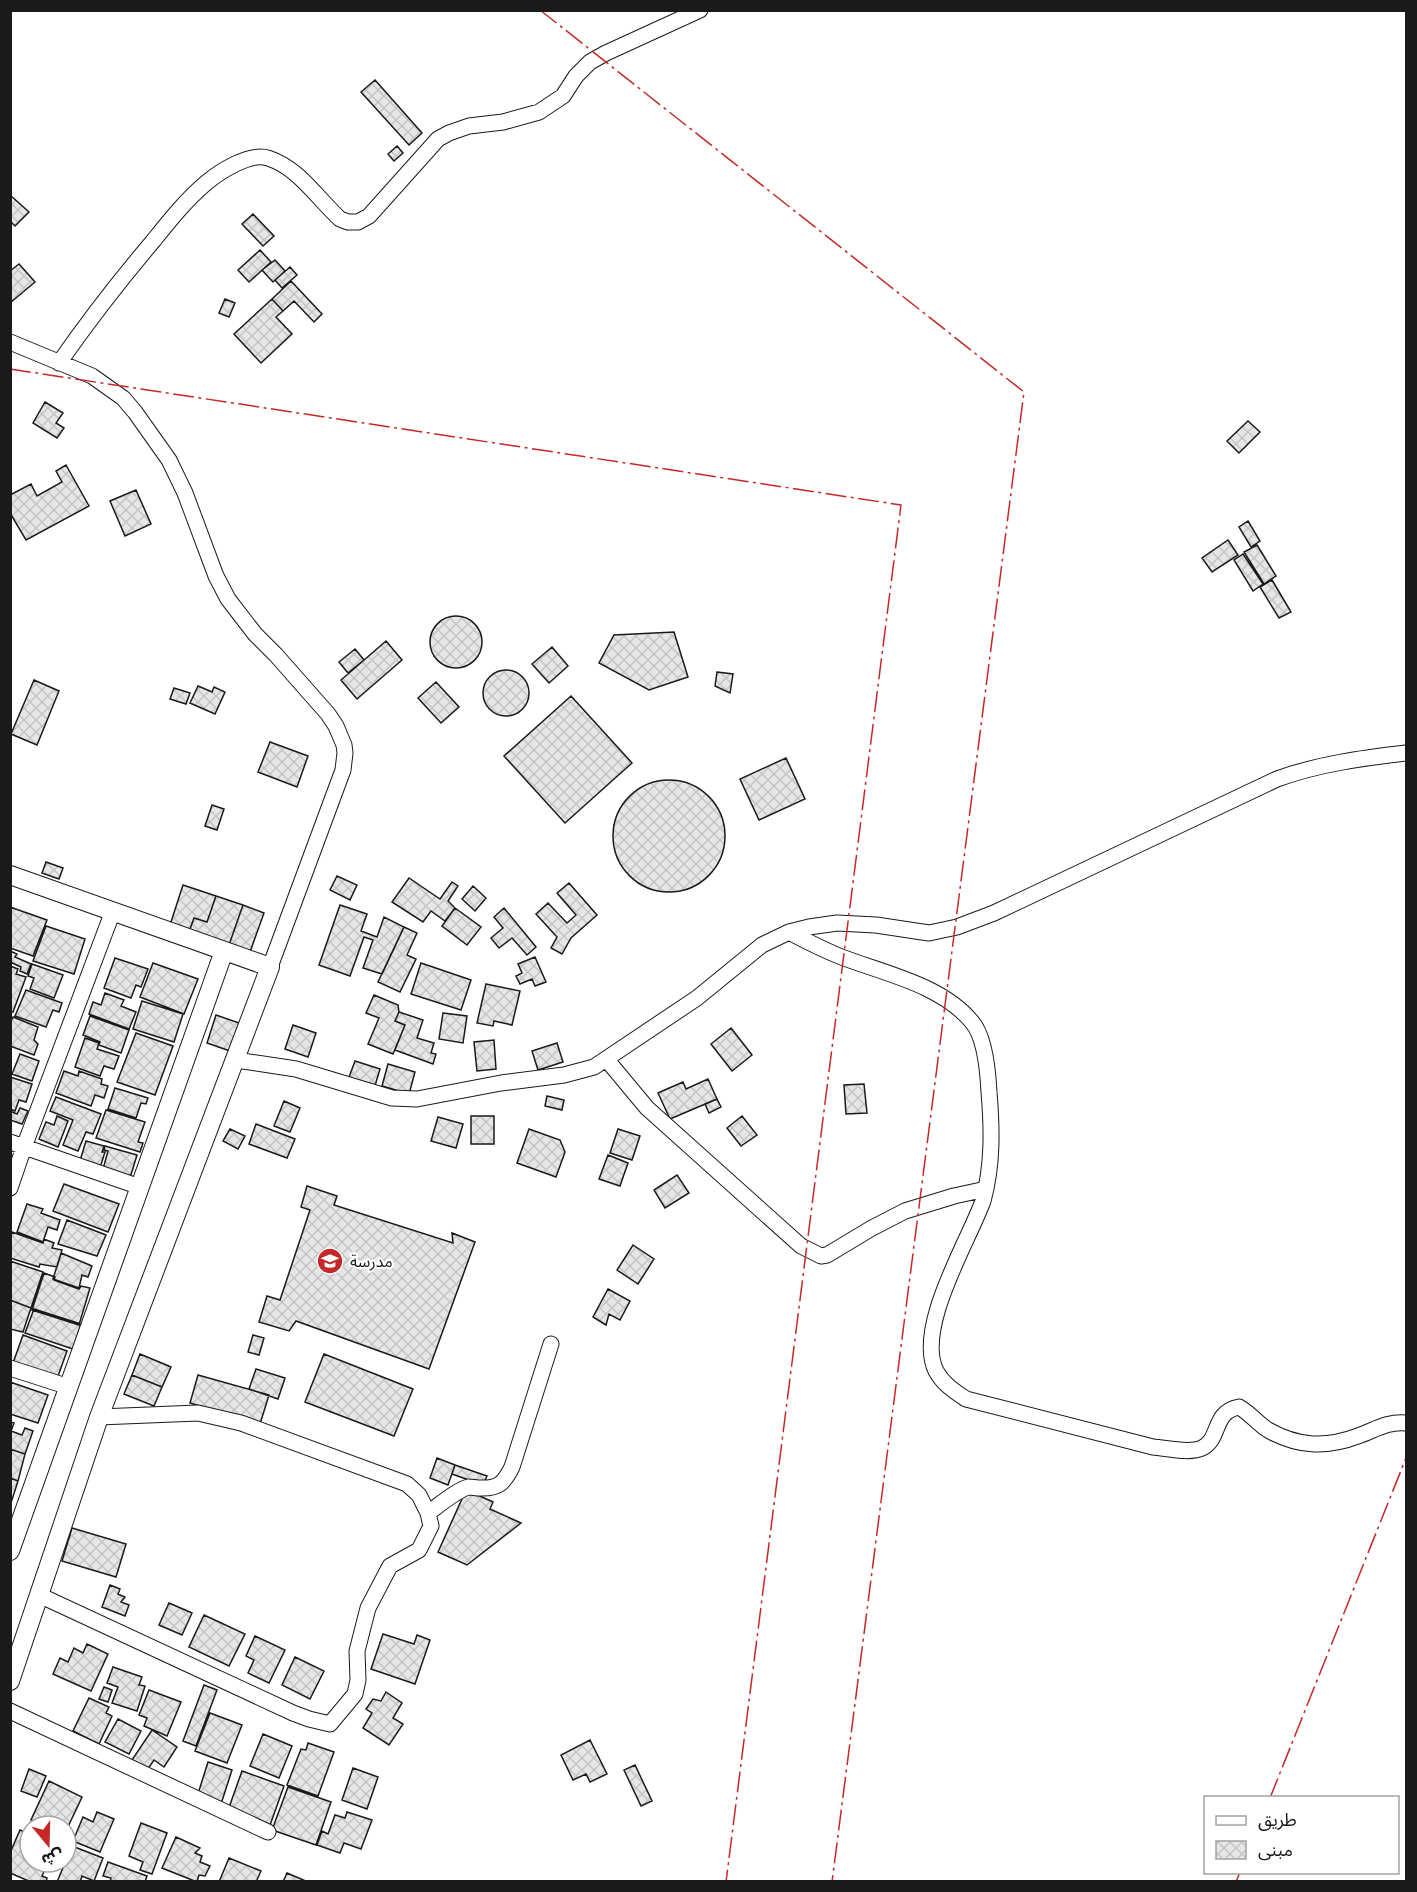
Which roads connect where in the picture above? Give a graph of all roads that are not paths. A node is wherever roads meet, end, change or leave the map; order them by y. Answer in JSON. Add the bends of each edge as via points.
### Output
{"nodes":[{"id":1,"x":700,"y":10,"type":"edge"},
{"id":2,"x":10,"y":342,"type":"edge"},
{"id":3,"x":59,"y":363,"type":"junction"},
{"id":4,"x":1407,"y":753,"type":"edge"},
{"id":5,"x":10,"y":874,"type":"edge"},
{"id":6,"x":113,"y":911,"type":"junction"},
{"id":7,"x":789,"y":932,"type":"junction"},
{"id":8,"x":224,"y":951,"type":"junction"},
{"id":9,"x":270,"y":967,"type":"junction"},
{"id":10,"x":236,"y":1060,"type":"junction"},
{"id":11,"x":607,"y":1060,"type":"junction"},
{"id":12,"x":17,"y":1145,"type":"edge"},
{"id":13,"x":140,"y":1187,"type":"junction"},
{"id":14,"x":10,"y":1188,"type":"edge"},
{"id":15,"x":987,"y":1189,"type":"junction"},
{"id":16,"x":551,"y":1344,"type":"dead end"},
{"id":17,"x":10,"y":1368,"type":"edge"},
{"id":18,"x":69,"y":1388,"type":"junction"},
{"id":19,"x":99,"y":1417,"type":"junction"},
{"id":20,"x":1407,"y":1423,"type":"edge"},
{"id":21,"x":428,"y":1513,"type":"junction"},
{"id":22,"x":10,"y":1551,"type":"edge"},
{"id":23,"x":39,"y":1595,"type":"junction"},
{"id":24,"x":10,"y":1681,"type":"edge"},
{"id":25,"x":10,"y":1711,"type":"edge"},
{"id":26,"x":268,"y":1832,"type":"dead end"}],
"edges":[{"from":1,"to":3,"type":"street","via":[[590,62],[563,96],[540,112],[469,126],[438,139],[380,205],[358,222],[340,219],[301,178],[267,158],[231,166],[187,200],[87,322]]},
{"from":2,"to":3,"type":"street"},
{"from":3,"to":9,"type":"street","via":[[92,376],[111,389],[153,434],[185,493],[228,599],[328,714],[341,735],[343,770]]},
{"from":4,"to":7,"type":"street","via":[[1339,763],[1277,779],[994,914],[957,927],[929,933],[837,922]]},
{"from":5,"to":6,"type":"street"},
{"from":6,"to":8,"type":"street"},
{"from":6,"to":12,"type":"street"},
{"from":7,"to":11,"type":"street","via":[[762,945],[713,986]]},
{"from":7,"to":15,"type":"street","via":[[840,957],[921,985],[972,1022],[985,1056],[991,1110]]},
{"from":8,"to":9,"type":"street"},
{"from":8,"to":13,"type":"street"},
{"from":9,"to":10,"type":"street"},
{"from":10,"to":11,"type":"street","via":[[296,1069],[392,1098],[417,1099],[564,1076]]},
{"from":10,"to":19,"type":"street"},
{"from":11,"to":15,"type":"street","via":[[647,1108],[801,1246],[821,1256],[905,1211]]},
{"from":12,"to":13,"type":"street"},
{"from":12,"to":14,"type":"street"},
{"from":13,"to":18,"type":"street"},
{"from":15,"to":20,"type":"street","via":[[952,1268],[932,1332],[931,1353],[936,1370],[947,1386],[966,1399],[1153,1447],[1184,1450],[1205,1446],[1224,1414],[1239,1407],[1269,1430],[1312,1445],[1347,1440],[1396,1422]]},
{"from":16,"to":21,"type":"street","via":[[506,1481],[496,1486],[470,1487]]},
{"from":17,"to":18,"type":"street"},
{"from":18,"to":22,"type":"street"},
{"from":19,"to":21,"type":"street","via":[[198,1413],[241,1423],[407,1484],[419,1495]]},
{"from":19,"to":23,"type":"street"},
{"from":21,"to":23,"type":"street","via":[[431,1526],[419,1550],[390,1566],[368,1608],[357,1651],[355,1694],[330,1724],[293,1713]]},
{"from":23,"to":24,"type":"street"},
{"from":25,"to":26,"type":"street"}]}
